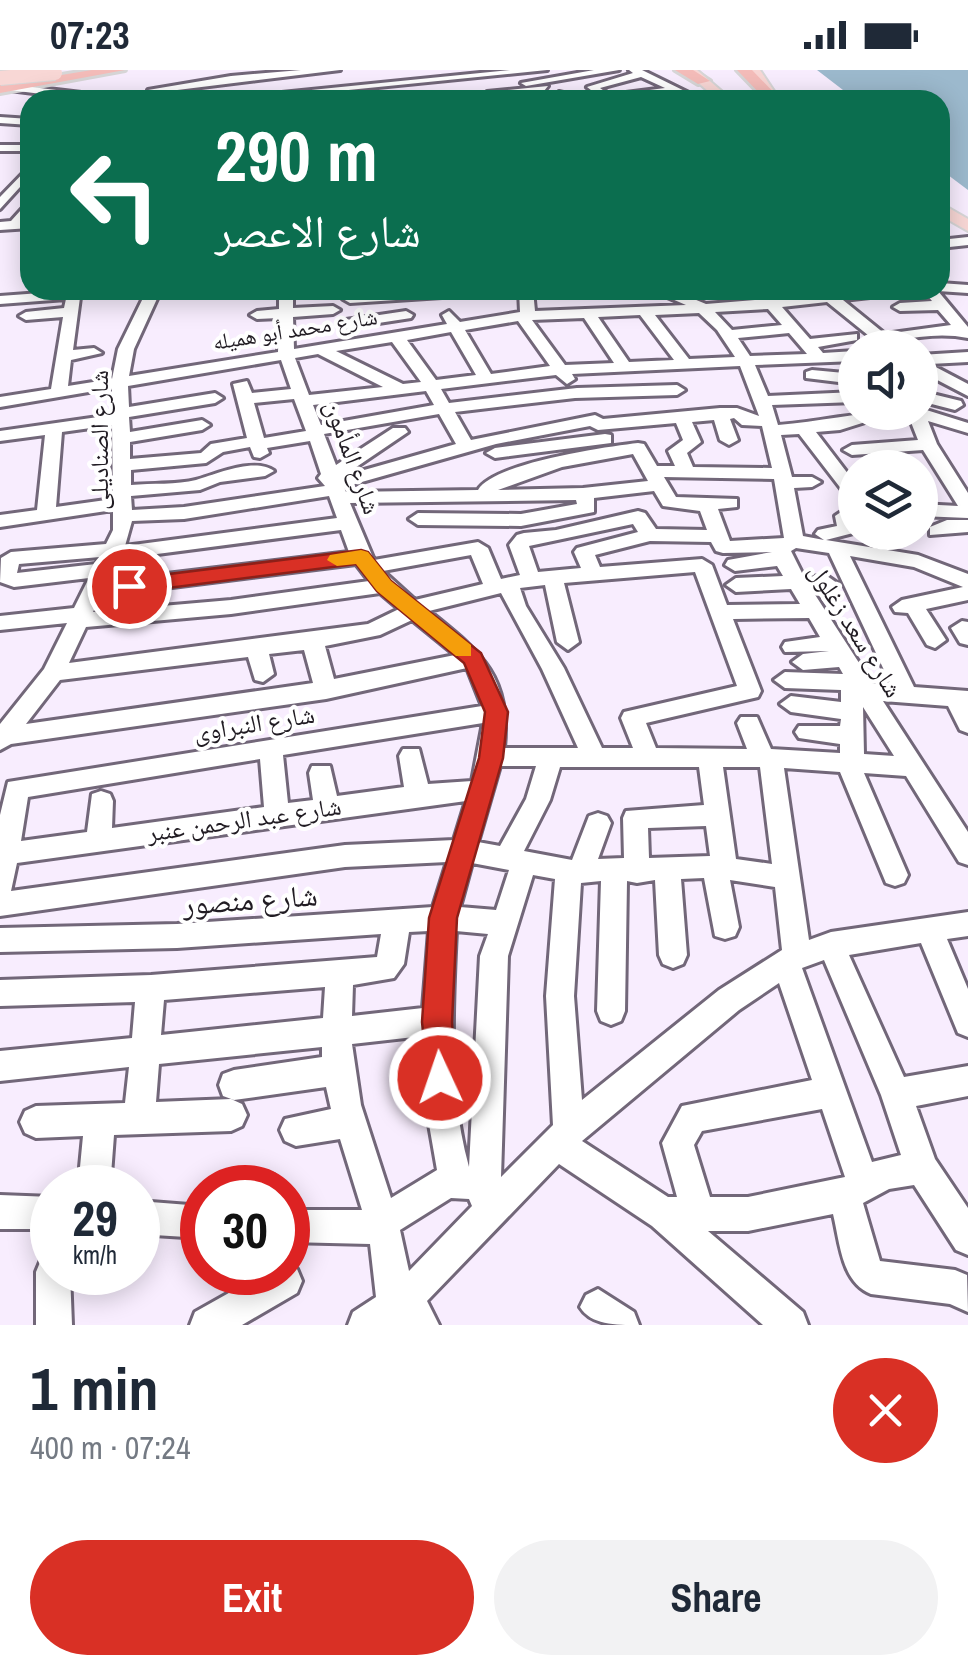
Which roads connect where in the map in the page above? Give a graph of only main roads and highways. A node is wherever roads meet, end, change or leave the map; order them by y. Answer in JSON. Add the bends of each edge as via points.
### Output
{"nodes":[{"id":1,"x":118,"y":70,"type":"edge"},
{"id":2,"x":744,"y":70,"type":"edge"},
{"id":3,"x":26,"y":83,"type":"edge"},
{"id":4,"x":764,"y":90,"type":"edge"}],
"edges":[{"from":1,"to":3,"type":"highway"},
{"from":2,"to":4,"type":"highway"}]}
